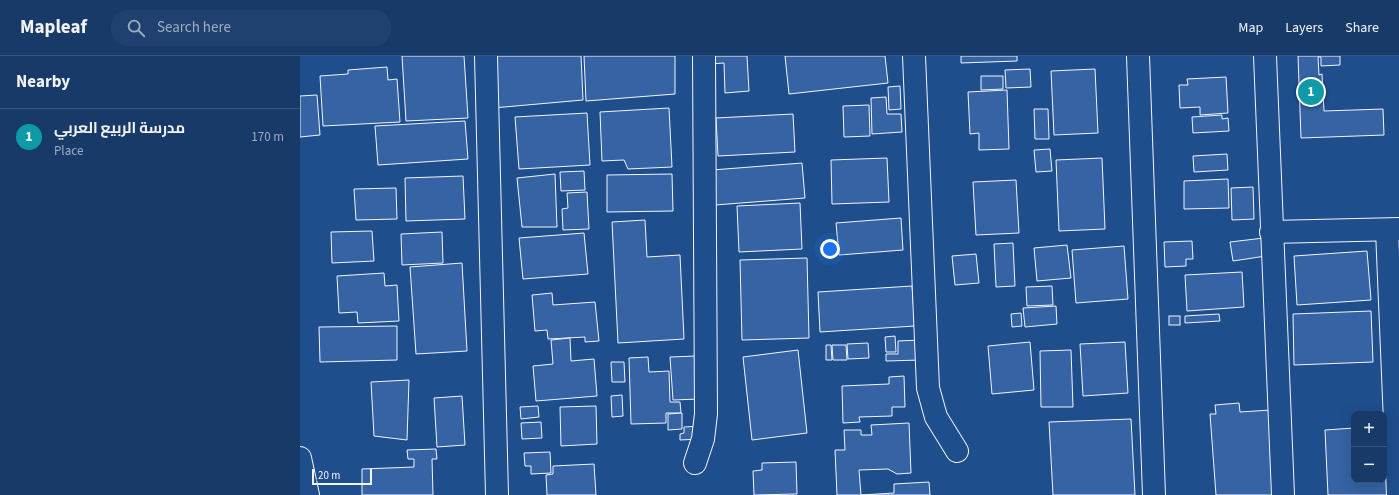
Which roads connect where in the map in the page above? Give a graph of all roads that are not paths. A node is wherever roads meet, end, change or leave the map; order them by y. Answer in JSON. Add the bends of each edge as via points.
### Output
{"nodes":[{"id":1,"x":486,"y":56,"type":"edge"},
{"id":2,"x":704,"y":56,"type":"edge"},
{"id":3,"x":914,"y":56,"type":"edge"},
{"id":4,"x":1138,"y":56,"type":"edge"},
{"id":5,"x":1265,"y":56,"type":"edge"},
{"id":6,"x":1393,"y":229,"type":"edge"},
{"id":7,"x":1271,"y":232,"type":"junction"},
{"id":8,"x":1394,"y":280,"type":"edge"},
{"id":9,"x":1397,"y":448,"type":"edge"},
{"id":10,"x":957,"y":451,"type":"dead end"},
{"id":11,"x":300,"y":458,"type":"edge"},
{"id":12,"x":695,"y":463,"type":"dead end"},
{"id":13,"x":308,"y":495,"type":"edge"},
{"id":14,"x":497,"y":495,"type":"edge"},
{"id":15,"x":1154,"y":495,"type":"edge"},
{"id":16,"x":1283,"y":495,"type":"edge"},
{"id":17,"x":1398,"y":495,"type":"edge"}],
"edges":[{"from":1,"to":14,"type":"street"},
{"from":2,"to":12,"type":"street","via":[[706,414],[703,440]]},
{"from":3,"to":10,"type":"street","via":[[928,388],[936,417]]},
{"from":4,"to":15,"type":"street"},
{"from":5,"to":7,"type":"street"},
{"from":6,"to":7,"type":"street"},
{"from":6,"to":8,"type":"street"},
{"from":7,"to":16,"type":"street"},
{"from":8,"to":9,"type":"street"},
{"from":9,"to":17,"type":"street"},
{"from":11,"to":13,"type":"street"}]}
